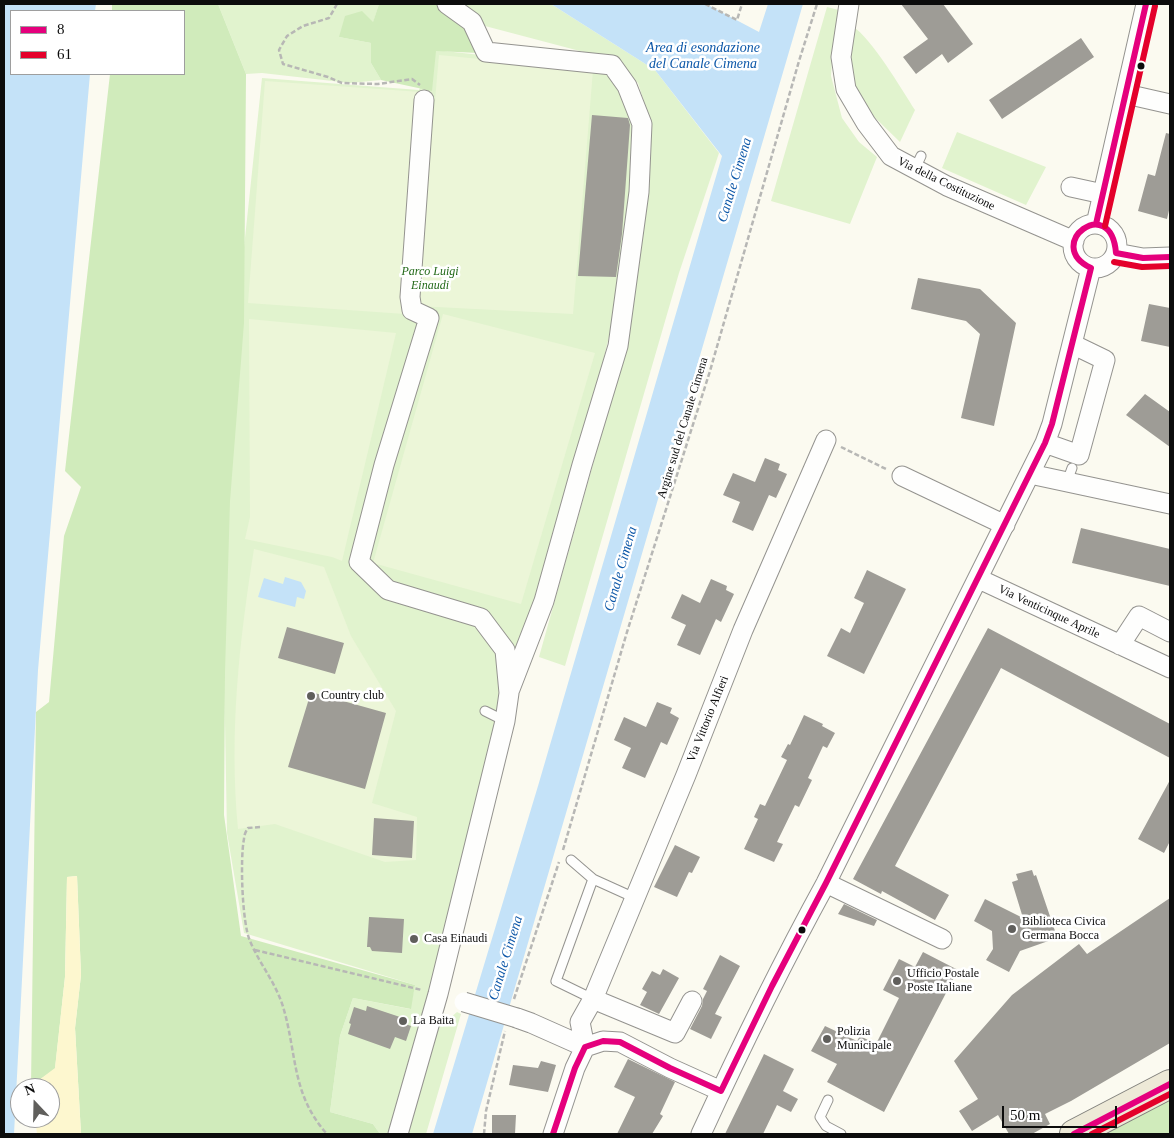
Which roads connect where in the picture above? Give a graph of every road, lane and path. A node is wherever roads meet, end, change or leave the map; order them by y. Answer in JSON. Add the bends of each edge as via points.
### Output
{"nodes":[{"id":1,"x":337,"y":4,"type":"edge"},
{"id":2,"x":447,"y":4,"type":"edge"},
{"id":3,"x":705,"y":4,"type":"edge"},
{"id":4,"x":742,"y":4,"type":"edge"},
{"id":5,"x":817,"y":4,"type":"edge"},
{"id":6,"x":849,"y":4,"type":"edge"},
{"id":7,"x":1146,"y":4,"type":"edge"},
{"id":8,"x":1126,"y":94,"type":"junction"},
{"id":9,"x":424,"y":100,"type":"joint"},
{"id":10,"x":1170,"y":104,"type":"edge"},
{"id":11,"x":1071,"y":187,"type":"dead end"},
{"id":12,"x":1103,"y":194,"type":"junction"},
{"id":13,"x":1096,"y":224,"type":"junction"},
{"id":14,"x":1074,"y":240,"type":"junction"},
{"id":15,"x":1116,"y":253,"type":"junction"},
{"id":16,"x":1170,"y":257,"type":"edge"},
{"id":17,"x":1091,"y":268,"type":"junction"},
{"id":18,"x":1072,"y":344,"type":"junction"},
{"id":19,"x":826,"y":440,"type":"joint"},
{"id":20,"x":1045,"y":443,"type":"junction"},
{"id":21,"x":1030,"y":474,"type":"junction"},
{"id":22,"x":902,"y":476,"type":"joint"},
{"id":23,"x":1170,"y":504,"type":"edge"},
{"id":24,"x":1005,"y":525,"type":"junction"},
{"id":25,"x":978,"y":578,"type":"junction"},
{"id":26,"x":1170,"y":632,"type":"edge"},
{"id":27,"x":1120,"y":645,"type":"junction"},
{"id":28,"x":1170,"y":668,"type":"edge"},
{"id":29,"x":509,"y":693,"type":"junction"},
{"id":30,"x":485,"y":711,"type":"dead end"},
{"id":31,"x":505,"y":721,"type":"junction"},
{"id":32,"x":260,"y":827,"type":"dead end"},
{"id":33,"x":571,"y":860,"type":"dead end"},
{"id":34,"x":593,"y":879,"type":"junction"},
{"id":35,"x":826,"y":883,"type":"junction"},
{"id":36,"x":635,"y":898,"type":"junction"},
{"id":37,"x":942,"y":939,"type":"dead end"},
{"id":38,"x":254,"y":950,"type":"junction"},
{"id":39,"x":438,"y":994,"type":"junction"},
{"id":40,"x":592,"y":999,"type":"junction"},
{"id":41,"x":692,"y":1001,"type":"dead end"},
{"id":42,"x":511,"y":1018,"type":"junction"},
{"id":43,"x":585,"y":1047,"type":"junction"},
{"id":44,"x":1170,"y":1084,"type":"edge"},
{"id":45,"x":721,"y":1091,"type":"junction"},
{"id":46,"x":828,"y":1100,"type":"dead end"},
{"id":47,"x":327,"y":1134,"type":"edge"},
{"id":48,"x":398,"y":1134,"type":"edge"},
{"id":49,"x":484,"y":1134,"type":"edge"},
{"id":50,"x":553,"y":1134,"type":"edge"},
{"id":51,"x":700,"y":1134,"type":"edge"},
{"id":52,"x":840,"y":1134,"type":"edge"},
{"id":53,"x":1074,"y":1134,"type":"edge"}],
"edges":[{"from":1,"to":9,"type":"path","via":[[329,18],[303,26],[287,36],[279,50],[283,64],[342,83],[378,84],[412,79],[422,87]]},
{"from":2,"to":29,"type":"street","via":[[472,22],[486,52],[612,66],[627,86],[642,124],[639,192],[618,346],[544,601]]},
{"from":3,"to":4,"type":"path","via":[[737,20]]},
{"from":5,"to":42,"type":"path","name":"Argine sud del Canale Cimena","via":[[710,371],[627,632]]},
{"from":6,"to":14,"type":"street","name":"Via della Costituzione","via":[[841,57],[846,89],[896,164],[918,162],[963,194]]},
{"from":7,"to":8,"type":"street"},
{"from":8,"to":10,"type":"street"},
{"from":8,"to":12,"type":"street"},
{"from":9,"to":29,"type":"street","via":[[410,297],[412,310],[429,318],[384,464],[359,562],[388,590],[481,618],[505,650]]},
{"from":11,"to":12,"type":"street"},
{"from":12,"to":13,"type":"street"},
{"from":13,"to":14,"type":"street","via":[[1085,226]]},
{"from":13,"to":15,"type":"street","via":[[1113,233]]},
{"from":14,"to":17,"type":"street","via":[[1073,250],[1078,260]]},
{"from":15,"to":16,"type":"street","via":[[1143,258]]},
{"from":15,"to":17,"type":"street","via":[[1103,267]]},
{"from":17,"to":18,"type":"street"},
{"from":18,"to":20,"type":"street"},
{"from":18,"to":20,"type":"street","via":[[1104,360],[1079,455]]},
{"from":19,"to":22,"type":"path"},
{"from":19,"to":36,"type":"street","name":"Via Vittorio Alfieri","via":[[743,630]]},
{"from":20,"to":21,"type":"street"},
{"from":21,"to":23,"type":"street","via":[[1069,475]]},
{"from":21,"to":24,"type":"street"},
{"from":22,"to":24,"type":"street"},
{"from":24,"to":25,"type":"street"},
{"from":25,"to":27,"type":"street","name":"Via Venticinque Aprile"},
{"from":25,"to":35,"type":"street"},
{"from":26,"to":27,"type":"street","via":[[1139,616]]},
{"from":27,"to":28,"type":"street","name":"Via Venticinque Aprile"},
{"from":29,"to":31,"type":"street"},
{"from":30,"to":31,"type":"lane"},
{"from":31,"to":39,"type":"street"},
{"from":32,"to":38,"type":"path","via":[[248,828],[244,839],[242,884],[246,929]]},
{"from":33,"to":34,"type":"lane"},
{"from":34,"to":36,"type":"lane"},
{"from":34,"to":40,"type":"lane","via":[[556,981]]},
{"from":35,"to":37,"type":"street"},
{"from":35,"to":45,"type":"street"},
{"from":36,"to":40,"type":"street","name":"Via Vittorio Alfieri"},
{"from":38,"to":39,"type":"path"},
{"from":38,"to":47,"type":"path","via":[[285,1011],[300,1088],[317,1122]]},
{"from":39,"to":42,"type":"street","bridge":true},
{"from":39,"to":48,"type":"street"},
{"from":40,"to":41,"type":"street","via":[[675,1033]]},
{"from":40,"to":43,"type":"street","name":"Via Vittorio Alfieri","via":[[580,1022]]},
{"from":42,"to":43,"type":"street"},
{"from":42,"to":49,"type":"path","name":"Argine sud del Canale Cimena","via":[[486,1111]]},
{"from":43,"to":45,"type":"street","via":[[603,1041],[620,1042]]},
{"from":43,"to":50,"type":"street"},
{"from":44,"to":53,"type":"main road"},
{"from":45,"to":51,"type":"street"},
{"from":46,"to":52,"type":"lane","via":[[820,1117],[826,1126]]}]}
